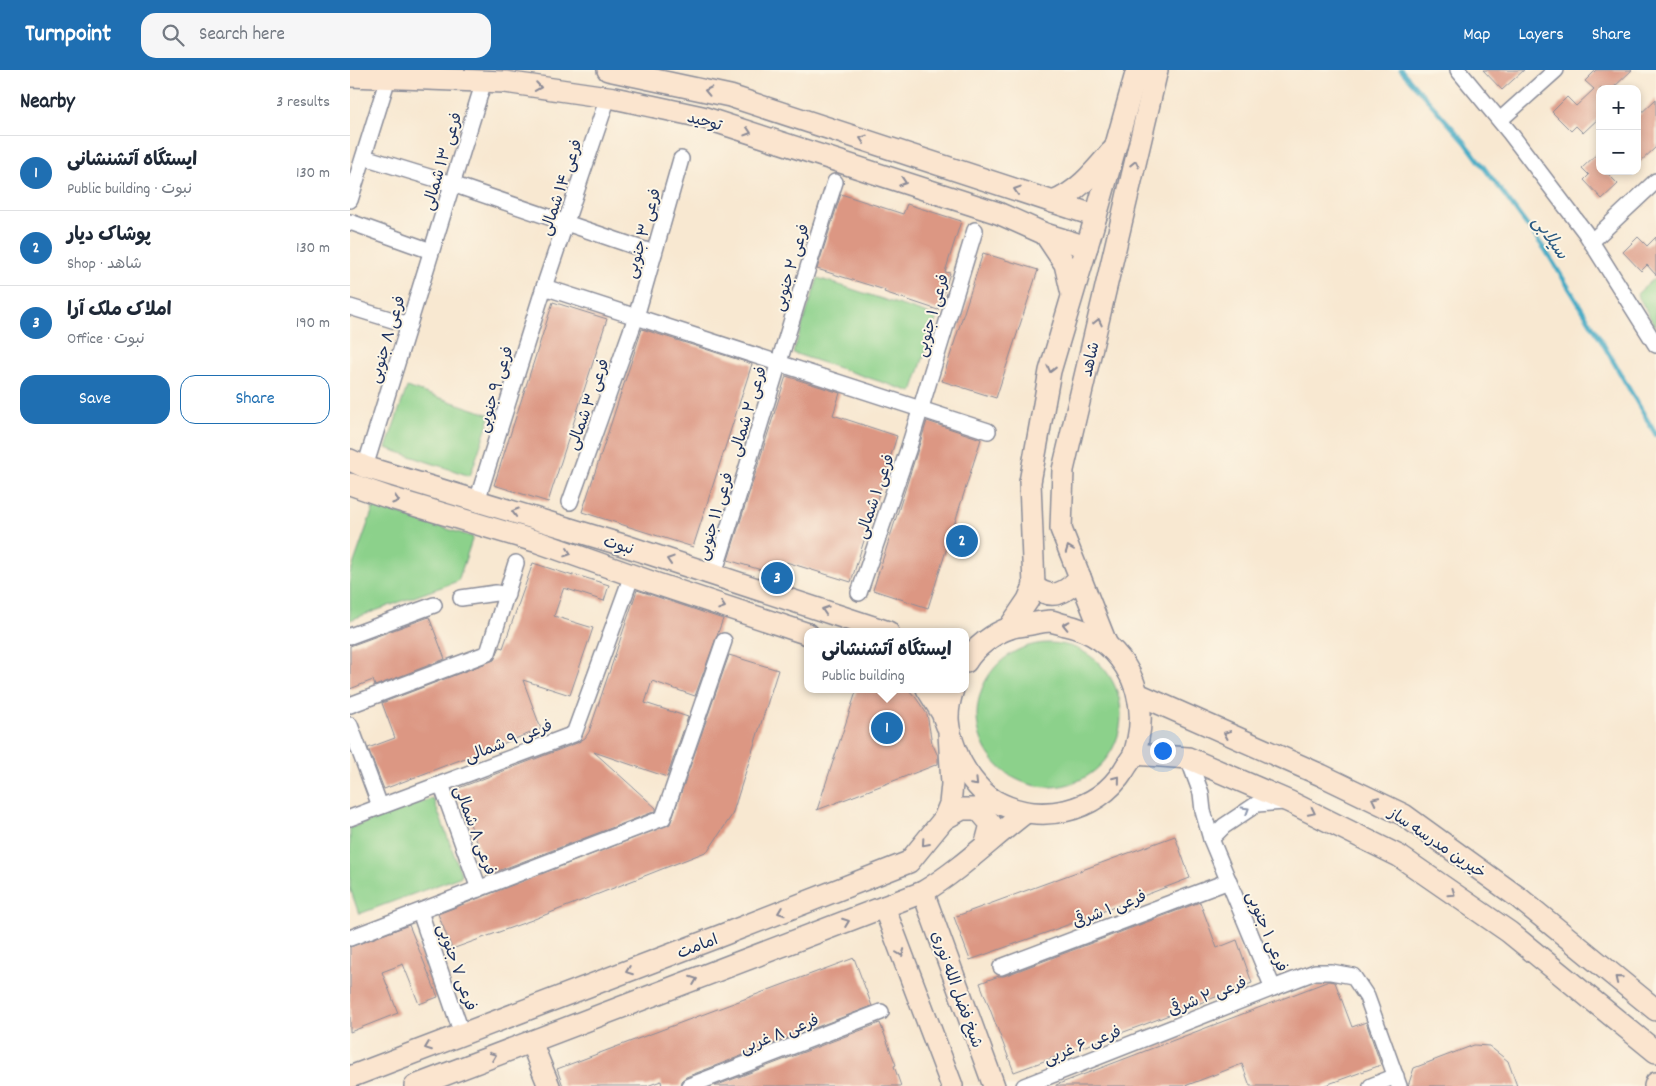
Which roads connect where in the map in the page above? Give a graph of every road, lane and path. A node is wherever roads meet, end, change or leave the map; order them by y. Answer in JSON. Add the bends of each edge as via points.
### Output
{"nodes":[{"id":1,"x":608,"y":70,"type":"edge"},
{"id":2,"x":1137,"y":70,"type":"edge"},
{"id":3,"x":1157,"y":70,"type":"edge"},
{"id":4,"x":1458,"y":70,"type":"edge"},
{"id":5,"x":1556,"y":70,"type":"edge"},
{"id":6,"x":350,"y":76,"type":"edge"},
{"id":7,"x":388,"y":78,"type":"junction"},
{"id":8,"x":484,"y":81,"type":"junction"},
{"id":9,"x":608,"y":98,"type":"junction"},
{"id":10,"x":1500,"y":120,"type":"junction"},
{"id":11,"x":1116,"y":146,"type":"junction"},
{"id":12,"x":364,"y":157,"type":"junction"},
{"id":13,"x":681,"y":159,"type":"dead end"},
{"id":14,"x":1656,"y":181,"type":"edge"},
{"id":15,"x":835,"y":182,"type":"dead end"},
{"id":16,"x":452,"y":184,"type":"junction"},
{"id":17,"x":350,"y":200,"type":"edge"},
{"id":18,"x":1053,"y":202,"type":"junction"},
{"id":19,"x":1096,"y":216,"type":"junction"},
{"id":20,"x":350,"y":222,"type":"edge"},
{"id":21,"x":566,"y":222,"type":"junction"},
{"id":22,"x":975,"y":230,"type":"dead end"},
{"id":23,"x":1046,"y":234,"type":"junction"},
{"id":24,"x":1591,"y":242,"type":"junction"},
{"id":25,"x":1087,"y":247,"type":"junction"},
{"id":26,"x":431,"y":251,"type":"junction"},
{"id":27,"x":654,"y":252,"type":"junction"},
{"id":28,"x":544,"y":287,"type":"junction"},
{"id":29,"x":1072,"y":297,"type":"junction"},
{"id":30,"x":357,"y":309,"type":"edge"},
{"id":31,"x":636,"y":317,"type":"junction"},
{"id":32,"x":409,"y":325,"type":"junction"},
{"id":33,"x":1656,"y":345,"type":"edge"},
{"id":34,"x":780,"y":364,"type":"junction"},
{"id":35,"x":921,"y":410,"type":"junction"},
{"id":36,"x":988,"y":431,"type":"dead end"},
{"id":37,"x":358,"y":464,"type":"edge"},
{"id":38,"x":747,"y":469,"type":"joint"},
{"id":39,"x":350,"y":484,"type":"edge"},
{"id":40,"x":477,"y":501,"type":"junction"},
{"id":41,"x":570,"y":502,"type":"dead end"},
{"id":42,"x":516,"y":563,"type":"dead end"},
{"id":43,"x":714,"y":574,"type":"junction"},
{"id":44,"x":632,"y":575,"type":"junction"},
{"id":45,"x":1080,"y":577,"type":"junction"},
{"id":46,"x":1034,"y":586,"type":"junction"},
{"id":47,"x":859,"y":593,"type":"dead end"},
{"id":48,"x":507,"y":595,"type":"junction"},
{"id":49,"x":461,"y":598,"type":"dead end"},
{"id":50,"x":434,"y":605,"type":"dead end"},
{"id":51,"x":876,"y":628,"type":"edge"},
{"id":52,"x":1010,"y":628,"type":"junction"},
{"id":53,"x":804,"y":633,"type":"edge"},
{"id":54,"x":350,"y":636,"type":"edge"},
{"id":55,"x":724,"y":641,"type":"dead end"},
{"id":56,"x":1106,"y":643,"type":"junction"},
{"id":57,"x":969,"y":656,"type":"edge"},
{"id":58,"x":929,"y":693,"type":"edge"},
{"id":59,"x":951,"y":693,"type":"edge"},
{"id":60,"x":1138,"y":694,"type":"junction"},
{"id":61,"x":350,"y":705,"type":"edge"},
{"id":62,"x":1178,"y":712,"type":"junction"},
{"id":63,"x":350,"y":725,"type":"edge"},
{"id":64,"x":948,"y":730,"type":"junction"},
{"id":65,"x":1134,"y":754,"type":"junction"},
{"id":66,"x":1161,"y":756,"type":"junction"},
{"id":67,"x":1188,"y":758,"type":"junction"},
{"id":68,"x":441,"y":784,"type":"junction"},
{"id":69,"x":1290,"y":802,"type":"junction"},
{"id":70,"x":380,"y":806,"type":"junction"},
{"id":71,"x":1025,"y":813,"type":"junction"},
{"id":72,"x":350,"y":818,"type":"edge"},
{"id":73,"x":944,"y":819,"type":"junction"},
{"id":74,"x":1211,"y":839,"type":"junction"},
{"id":75,"x":986,"y":843,"type":"junction"},
{"id":76,"x":1229,"y":881,"type":"junction"},
{"id":77,"x":479,"y":889,"type":"junction"},
{"id":78,"x":923,"y":892,"type":"junction"},
{"id":79,"x":884,"y":907,"type":"junction"},
{"id":80,"x":420,"y":912,"type":"junction"},
{"id":81,"x":352,"y":933,"type":"edge"},
{"id":82,"x":1001,"y":967,"type":"dead end"},
{"id":83,"x":1273,"y":988,"type":"junction"},
{"id":84,"x":1656,"y":1010,"type":"edge"},
{"id":85,"x":882,"y":1012,"type":"dead end"},
{"id":86,"x":462,"y":1034,"type":"junction"},
{"id":87,"x":1153,"y":1035,"type":"joint"},
{"id":88,"x":531,"y":1042,"type":"junction"},
{"id":89,"x":1652,"y":1048,"type":"edge"},
{"id":90,"x":1656,"y":1066,"type":"edge"},
{"id":91,"x":350,"y":1077,"type":"edge"},
{"id":92,"x":1398,"y":1081,"type":"edge"},
{"id":93,"x":415,"y":1086,"type":"edge"},
{"id":94,"x":549,"y":1086,"type":"edge"},
{"id":95,"x":689,"y":1086,"type":"edge"},
{"id":96,"x":952,"y":1086,"type":"edge"},
{"id":97,"x":994,"y":1086,"type":"edge"},
{"id":98,"x":1024,"y":1086,"type":"edge"},
{"id":99,"x":1371,"y":1086,"type":"edge"}],
"edges":[{"from":18,"to":1,"type":"main road","name":"توحید","one_way":true,"via":[[730,96]]},
{"from":2,"to":11,"type":"main road","name":"شاهد"},
{"from":45,"to":3,"type":"main road","name":"شاهد","one_way":true,"via":[[1062,529],[1063,470]]},
{"from":4,"to":10,"type":"street"},
{"from":5,"to":10,"type":"street"},
{"from":6,"to":7,"type":"main road","name":"توحید"},
{"from":7,"to":8,"type":"main road","name":"توحید"},
{"from":7,"to":12,"type":"street"},
{"from":8,"to":9,"type":"main road","name":"توحید","one_way":true},
{"from":8,"to":16,"type":"street","name":"فرعی ۱۳ شمالی"},
{"from":9,"to":21,"type":"street","name":"فرعی ۱۴ شمالی"},
{"from":9,"to":23,"type":"main road","name":"توحید","one_way":true,"via":[[702,117],[998,213]]},
{"from":10,"to":24,"type":"street"},
{"from":11,"to":18,"type":"main road","via":[[1076,190]]},
{"from":11,"to":19,"type":"main road","name":"شاهد"},
{"from":12,"to":16,"type":"street"},
{"from":12,"to":17,"type":"street"},
{"from":13,"to":27,"type":"street","name":"فرعی ۳ جنوبی"},
{"from":14,"to":24,"type":"street"},
{"from":15,"to":34,"type":"street","name":"فرعی ۲ جنوبی"},
{"from":16,"to":21,"type":"street"},
{"from":16,"to":26,"type":"street","name":"فرعی ۱۳ شمالی"},
{"from":18,"to":19,"type":"main road","name":"توحید"},
{"from":19,"to":25,"type":"main road","name":"شاهد"},
{"from":20,"to":26,"type":"street"},
{"from":21,"to":27,"type":"street"},
{"from":21,"to":28,"type":"street","name":"فرعی ۱۴ شمالی"},
{"from":22,"to":35,"type":"street","name":"فرعی ۱ جنوبی"},
{"from":23,"to":25,"type":"main road","name":"توحید"},
{"from":23,"to":29,"type":"main road","via":[[1065,264]]},
{"from":24,"to":33,"type":"street"},
{"from":25,"to":29,"type":"main road","name":"شاهد"},
{"from":26,"to":32,"type":"street","name":"فرعی ۸ جنوبی"},
{"from":27,"to":31,"type":"street","name":"فرعی ۳ جنوبی"},
{"from":28,"to":31,"type":"street"},
{"from":28,"to":40,"type":"street","name":"فرعی ۹ جنوبی"},
{"from":29,"to":46,"type":"main road","name":"شاهد","one_way":true,"via":[[1050,371],[1030,482]]},
{"from":30,"to":32,"type":"street"},
{"from":31,"to":34,"type":"street"},
{"from":31,"to":41,"type":"street","name":"فرعی ۳ شمالی"},
{"from":32,"to":37,"type":"street","name":"فرعی ۸ جنوبی"},
{"from":34,"to":35,"type":"street"},
{"from":34,"to":38,"type":"street","name":"فرعی ۲ شمالی"},
{"from":35,"to":36,"type":"street"},
{"from":35,"to":47,"type":"street","name":"فرعی ۱ شمالی"},
{"from":37,"to":40,"type":"main road","name":"نبوت"},
{"from":38,"to":43,"type":"street","name":"فرعی ۱۱ جنوبی"},
{"from":39,"to":44,"type":"main road","name":"نبوت","one_way":true,"via":[[538,542]]},
{"from":43,"to":40,"type":"main road","name":"نبوت","one_way":true},
{"from":42,"to":48,"type":"street"},
{"from":51,"to":43,"type":"main road","name":"نبوت","one_way":true},
{"from":44,"to":53,"type":"main road","name":"نبوت","one_way":true},
{"from":44,"to":68,"type":"street","name":"فرعی ۹ شمالی","via":[[574,734]]},
{"from":45,"to":46,"type":"main road","via":[[1070,589],[1058,594],[1042,593]]},
{"from":45,"to":56,"type":"main road","name":"شاهد"},
{"from":46,"to":52,"type":"main road","name":"شاهد"},
{"from":48,"to":49,"type":"street","via":[[496,593]]},
{"from":48,"to":61,"type":"street","via":[[488,653]]},
{"from":50,"to":54,"type":"street"},
{"from":56,"to":52,"type":"main road","one_way":true,"via":[[1080,628],[1050,621]]},
{"from":52,"to":57,"type":"main road","via":[[992,636]]},
{"from":55,"to":77,"type":"street","via":[[663,818]]},
{"from":56,"to":60,"type":"main road","via":[[1126,666]]},
{"from":58,"to":64,"type":"main road","via":[[942,713]]},
{"from":59,"to":64,"type":"main road","name":"امامت"},
{"from":60,"to":62,"type":"main road","name":"خیرین مدرسه ساز"},
{"from":60,"to":65,"type":"main road","via":[[1141,724]]},
{"from":62,"to":66,"type":"main road","via":[[1160,716],[1150,726],[1152,742]]},
{"from":84,"to":62,"type":"main road","name":"خیرین مدرسه ساز","one_way":true,"via":[[1519,898],[1404,815]]},
{"from":63,"to":70,"type":"street"},
{"from":64,"to":71,"type":"main road","one_way":true,"via":[[970,779],[994,801]]},
{"from":64,"to":73,"type":"main road","name":"امامت","via":[[952,784],[950,804]]},
{"from":65,"to":66,"type":"main road","name":"خیرین مدرسه ساز"},
{"from":71,"to":65,"type":"main road","one_way":true,"via":[[1059,814],[1090,803],[1116,782]]},
{"from":66,"to":67,"type":"main road","name":"خیرین مدرسه ساز"},
{"from":67,"to":69,"type":"main road","name":"خیرین مدرسه ساز"},
{"from":67,"to":74,"type":"street","name":"فرعی ۱ جنوبی","via":[[1201,793]]},
{"from":68,"to":70,"type":"street","name":"فرعی ۹ شمالی"},
{"from":68,"to":77,"type":"street","name":"فرعی ۸ شمالی"},
{"from":74,"to":69,"type":"street","one_way":true,"via":[[1257,804]]},
{"from":69,"to":89,"type":"main road","name":"خیرین مدرسه ساز","one_way":true,"via":[[1399,856],[1509,932]]},
{"from":70,"to":72,"type":"street"},
{"from":71,"to":75,"type":"main road","name":"امامت"},
{"from":73,"to":75,"type":"main road","via":[[962,809],[978,809],[991,824]]},
{"from":73,"to":86,"type":"main road","name":"امامت","one_way":true,"via":[[909,862]]},
{"from":74,"to":76,"type":"street","name":"فرعی ۱ جنوبی"},
{"from":75,"to":78,"type":"main road","name":"امامت","via":[[945,879]]},
{"from":76,"to":82,"type":"street","name":"فرعی ۱ شرقی"},
{"from":76,"to":83,"type":"street","name":"فرعی ۱ جنوبی"},
{"from":77,"to":80,"type":"street"},
{"from":78,"to":79,"type":"main road","name":"امامت"},
{"from":78,"to":97,"type":"main road","name":"شیخ فضل الله نوری"},
{"from":88,"to":79,"type":"main road","name":"امامت","one_way":true},
{"from":79,"to":96,"type":"main road","one_way":true},
{"from":80,"to":81,"type":"street"},
{"from":80,"to":86,"type":"street","name":"فرعی ۷ جنوبی"},
{"from":83,"to":87,"type":"street","name":"فرعی ۲ شرقی"},
{"from":83,"to":92,"type":"street","name":"فرعی ۱ جنوبی","via":[[1315,972],[1353,976],[1367,996]]},
{"from":85,"to":95,"type":"street","name":"فرعی ۸ غربی"},
{"from":86,"to":91,"type":"main road","name":"امامت","one_way":true},
{"from":87,"to":98,"type":"street","name":"فرعی ۶ غربی"},
{"from":93,"to":88,"type":"main road","name":"امامت","one_way":true},
{"from":88,"to":94,"type":"main road"},
{"from":89,"to":90,"type":"main road"},
{"from":92,"to":99,"type":"street"}]}
